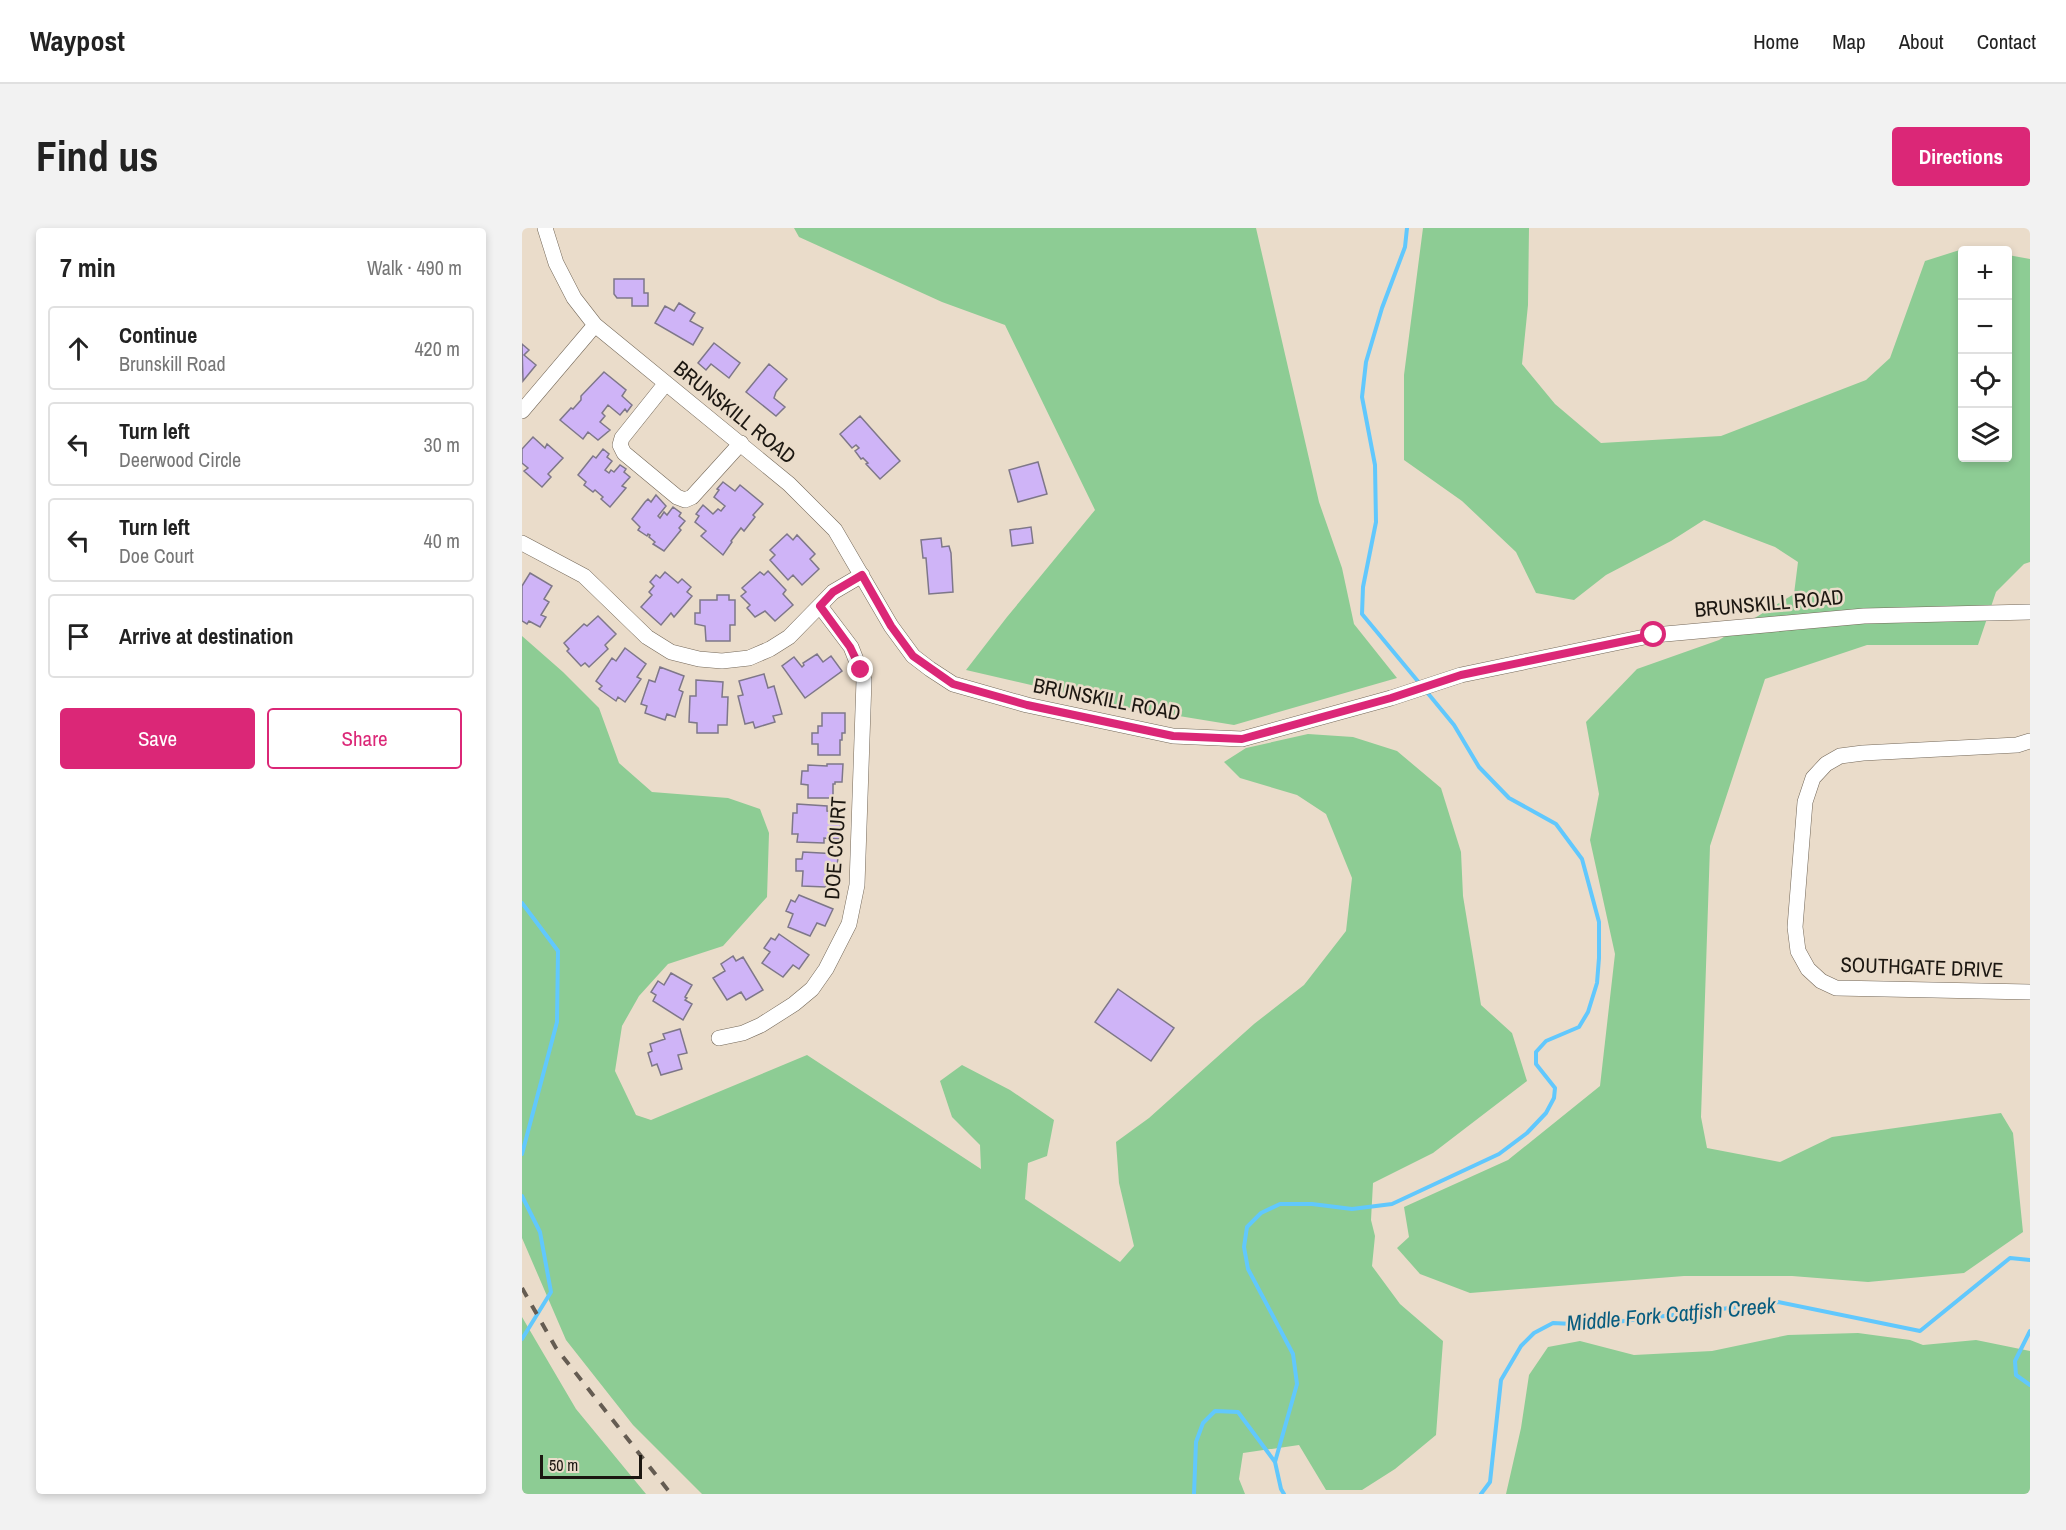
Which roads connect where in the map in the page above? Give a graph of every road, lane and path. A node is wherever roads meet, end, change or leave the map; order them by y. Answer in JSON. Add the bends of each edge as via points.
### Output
{"nodes":[{"id":1,"x":545,"y":228,"type":"edge"},
{"id":2,"x":595,"y":325,"type":"junction"},
{"id":3,"x":666,"y":383,"type":"junction"},
{"id":4,"x":522,"y":411,"type":"edge"},
{"id":5,"x":741,"y":443,"type":"junction"},
{"id":6,"x":522,"y":543,"type":"edge"},
{"id":7,"x":862,"y":575,"type":"junction"},
{"id":8,"x":820,"y":606,"type":"junction"},
{"id":9,"x":2030,"y":612,"type":"edge"},
{"id":10,"x":2030,"y":741,"type":"edge"},
{"id":11,"x":2030,"y":992,"type":"edge"},
{"id":12,"x":719,"y":1038,"type":"dead end"}],
"edges":[{"from":1,"to":2,"type":"street","name":"BRUNSKILL ROAD","via":[[556,263],[574,298]]},
{"from":2,"to":3,"type":"street","name":"BRUNSKILL ROAD"},
{"from":2,"to":4,"type":"street"},
{"from":3,"to":5,"type":"street","name":"BRUNSKILL ROAD"},
{"from":3,"to":5,"type":"street","via":[[620,445],[624,453],[677,497],[692,497]]},
{"from":5,"to":7,"type":"street","name":"BRUNSKILL ROAD","via":[[835,530]]},
{"from":6,"to":8,"type":"street","via":[[584,576],[647,637],[671,652],[699,659],[750,658],[789,637]]},
{"from":7,"to":8,"type":"street","via":[[833,592]]},
{"from":7,"to":9,"type":"street","name":"BRUNSKILL ROAD","via":[[913,656],[953,684],[1027,705],[1173,736],[1242,739],[1461,675],[1654,635],[1864,616]]},
{"from":8,"to":12,"type":"street","name":"DOE COURT","via":[[850,647],[864,680],[857,885],[849,924],[812,989],[761,1025]]},
{"from":10,"to":11,"type":"street","name":"SOUTHGATE DRIVE","via":[[2017,745],[1863,753],[1840,756],[1826,764],[1813,778],[1805,802],[1795,927],[1798,951],[1808,969],[1836,988]]}]}
